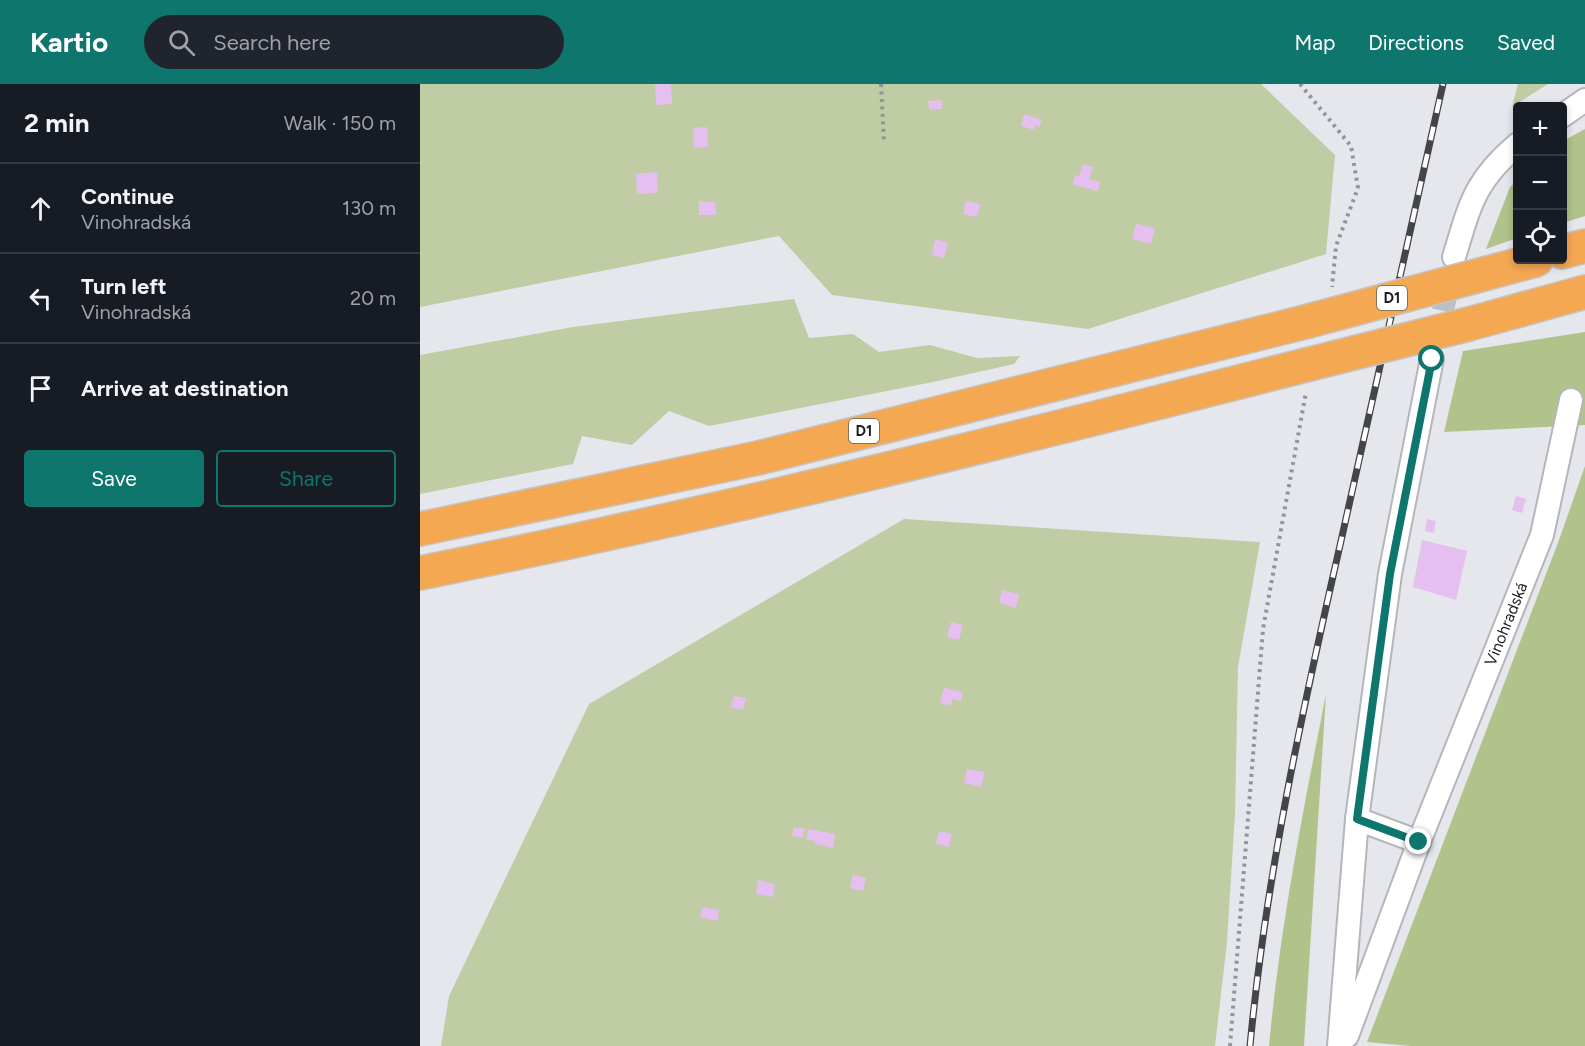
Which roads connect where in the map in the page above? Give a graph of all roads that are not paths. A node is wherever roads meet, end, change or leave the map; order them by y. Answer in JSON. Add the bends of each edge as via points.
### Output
{"nodes":[{"id":1,"x":1585,"y":100,"type":"edge"},
{"id":2,"x":1567,"y":113,"type":"edge"},
{"id":3,"x":1513,"y":149,"type":"edge"},
{"id":4,"x":1585,"y":246,"type":"edge"},
{"id":5,"x":1567,"y":251,"type":"edge"},
{"id":6,"x":1513,"y":262,"type":"edge"},
{"id":7,"x":1467,"y":266,"type":"junction"},
{"id":8,"x":1585,"y":292,"type":"edge"},
{"id":9,"x":1432,"y":359,"type":"tunnel mouth"},
{"id":10,"x":1571,"y":400,"type":"dead end"},
{"id":11,"x":420,"y":529,"type":"edge"},
{"id":12,"x":420,"y":573,"type":"edge"},
{"id":13,"x":1357,"y":819,"type":"junction"},
{"id":14,"x":1419,"y":842,"type":"junction"},
{"id":15,"x":1339,"y":1046,"type":"edge"},
{"id":16,"x":1343,"y":1046,"type":"edge"}],
"edges":[{"from":1,"to":2,"type":"street"},
{"from":3,"to":7,"type":"street","via":[[1489,172],[1470,204]]},
{"from":4,"to":5,"type":"highway"},
{"from":6,"to":7,"type":"highway","number":"D1"},
{"from":7,"to":11,"type":"highway","number":"D1","bridge":true,"via":[[1305,321],[758,458]]},
{"from":8,"to":12,"type":"highway","bridge":true,"via":[[1469,324],[1300,380],[1035,434],[779,495]]},
{"from":9,"to":13,"type":"street","via":[[1390,574]]},
{"from":10,"to":14,"type":"street","name":"Vinohradská","via":[[1542,534]]},
{"from":13,"to":14,"type":"street"},
{"from":13,"to":15,"type":"street"},
{"from":14,"to":16,"type":"street","name":"Vinohradská"}]}
